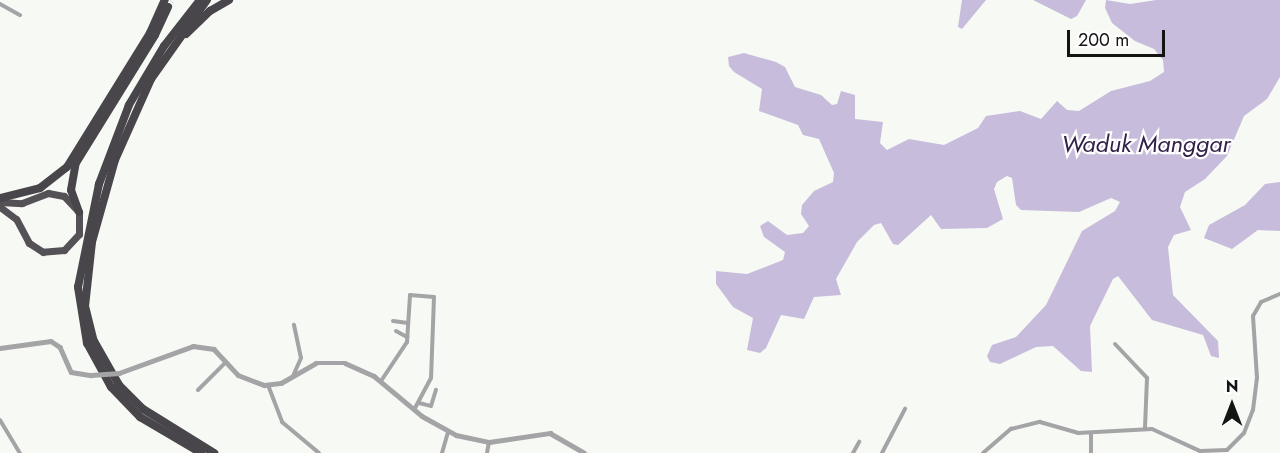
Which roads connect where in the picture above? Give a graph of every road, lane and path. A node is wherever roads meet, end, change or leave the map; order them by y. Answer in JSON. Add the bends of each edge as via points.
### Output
{"nodes":[{"id":1,"x":200,"y":0,"type":"edge"},
{"id":2,"x":207,"y":0,"type":"edge"},
{"id":3,"x":229,"y":0,"type":"edge"},
{"id":4,"x":168,"y":1,"type":"edge"},
{"id":5,"x":0,"y":4,"type":"edge"},
{"id":6,"x":20,"y":15,"type":"dead end"},
{"id":7,"x":150,"y":79,"type":"junction"},
{"id":8,"x":0,"y":200,"type":"edge"},
{"id":9,"x":0,"y":207,"type":"edge"},
{"id":10,"x":79,"y":212,"type":"junction"},
{"id":11,"x":1280,"y":294,"type":"edge"},
{"id":12,"x":393,"y":321,"type":"dead end"},
{"id":13,"x":408,"y":323,"type":"junction"},
{"id":14,"x":294,"y":325,"type":"dead end"},
{"id":15,"x":396,"y":332,"type":"dead end"},
{"id":16,"x":407,"y":337,"type":"junction"},
{"id":17,"x":1116,"y":344,"type":"dead end"},
{"id":18,"x":0,"y":348,"type":"edge"},
{"id":19,"x":225,"y":363,"type":"junction"},
{"id":20,"x":293,"y":376,"type":"junction"},
{"id":21,"x":381,"y":381,"type":"junction"},
{"id":22,"x":268,"y":385,"type":"junction"},
{"id":23,"x":198,"y":390,"type":"dead end"},
{"id":24,"x":436,"y":390,"type":"dead end"},
{"id":25,"x":419,"y":403,"type":"junction"},
{"id":26,"x":905,"y":409,"type":"dead end"},
{"id":27,"x":414,"y":410,"type":"junction"},
{"id":28,"x":0,"y":420,"type":"edge"},
{"id":29,"x":1145,"y":428,"type":"junction"},
{"id":30,"x":448,"y":432,"type":"junction"},
{"id":31,"x":1091,"y":433,"type":"junction"},
{"id":32,"x":489,"y":442,"type":"junction"},
{"id":33,"x":859,"y":442,"type":"dead end"},
{"id":34,"x":20,"y":453,"type":"edge"},
{"id":35,"x":201,"y":453,"type":"edge"},
{"id":36,"x":214,"y":453,"type":"edge"},
{"id":37,"x":319,"y":453,"type":"edge"},
{"id":38,"x":442,"y":453,"type":"edge"},
{"id":39,"x":487,"y":453,"type":"edge"},
{"id":40,"x":584,"y":453,"type":"edge"},
{"id":41,"x":854,"y":453,"type":"edge"},
{"id":42,"x":882,"y":453,"type":"edge"},
{"id":43,"x":983,"y":453,"type":"edge"},
{"id":44,"x":1091,"y":453,"type":"edge"}],
"edges":[{"from":1,"to":35,"type":"highway","via":[[164,46],[129,105],[99,184],[78,287],[87,343],[111,387],[140,417]]},
{"from":2,"to":7,"type":"highway"},
{"from":3,"to":7,"type":"highway","via":[[199,20]]},
{"from":4,"to":8,"type":"highway","via":[[67,167],[40,188]]},
{"from":4,"to":10,"type":"highway","via":[[155,35],[76,163],[71,189]]},
{"from":5,"to":6,"type":"street"},
{"from":7,"to":36,"type":"highway","via":[[103,198],[86,277],[88,322],[100,356],[130,398]]},
{"from":8,"to":10,"type":"highway","via":[[22,204],[54,193],[69,199]]},
{"from":9,"to":10,"type":"highway","via":[[16,219],[29,243],[48,253],[73,243],[81,228]]},
{"from":11,"to":29,"type":"street","via":[[1261,302],[1253,316],[1255,397],[1248,425],[1234,446],[1215,452],[1200,451]]},
{"from":12,"to":13,"type":"street"},
{"from":13,"to":16,"type":"street"},
{"from":13,"to":25,"type":"street","via":[[410,294],[435,297],[431,381]]},
{"from":14,"to":20,"type":"street","via":[[301,359]]},
{"from":15,"to":16,"type":"street"},
{"from":16,"to":21,"type":"street"},
{"from":17,"to":29,"type":"street","via":[[1147,378]]},
{"from":18,"to":19,"type":"street","bridge":true,"via":[[51,341],[60,347],[71,372],[91,375],[119,373],[193,346],[214,349]]},
{"from":19,"to":22,"type":"street","via":[[246,381]]},
{"from":19,"to":23,"type":"street"},
{"from":20,"to":21,"type":"street","via":[[316,363],[333,361],[352,365]]},
{"from":20,"to":22,"type":"street"},
{"from":21,"to":27,"type":"street"},
{"from":22,"to":37,"type":"street","via":[[282,422]]},
{"from":24,"to":25,"type":"street","via":[[432,406]]},
{"from":25,"to":27,"type":"street"},
{"from":26,"to":42,"type":"street"},
{"from":27,"to":30,"type":"street"},
{"from":28,"to":34,"type":"street"},
{"from":29,"to":31,"type":"street"},
{"from":30,"to":32,"type":"street"},
{"from":30,"to":38,"type":"street"},
{"from":31,"to":43,"type":"street","via":[[1028,423],[1011,429]]},
{"from":31,"to":44,"type":"street"},
{"from":32,"to":39,"type":"street"},
{"from":32,"to":40,"type":"street","via":[[550,433]]},
{"from":33,"to":41,"type":"street"}]}
